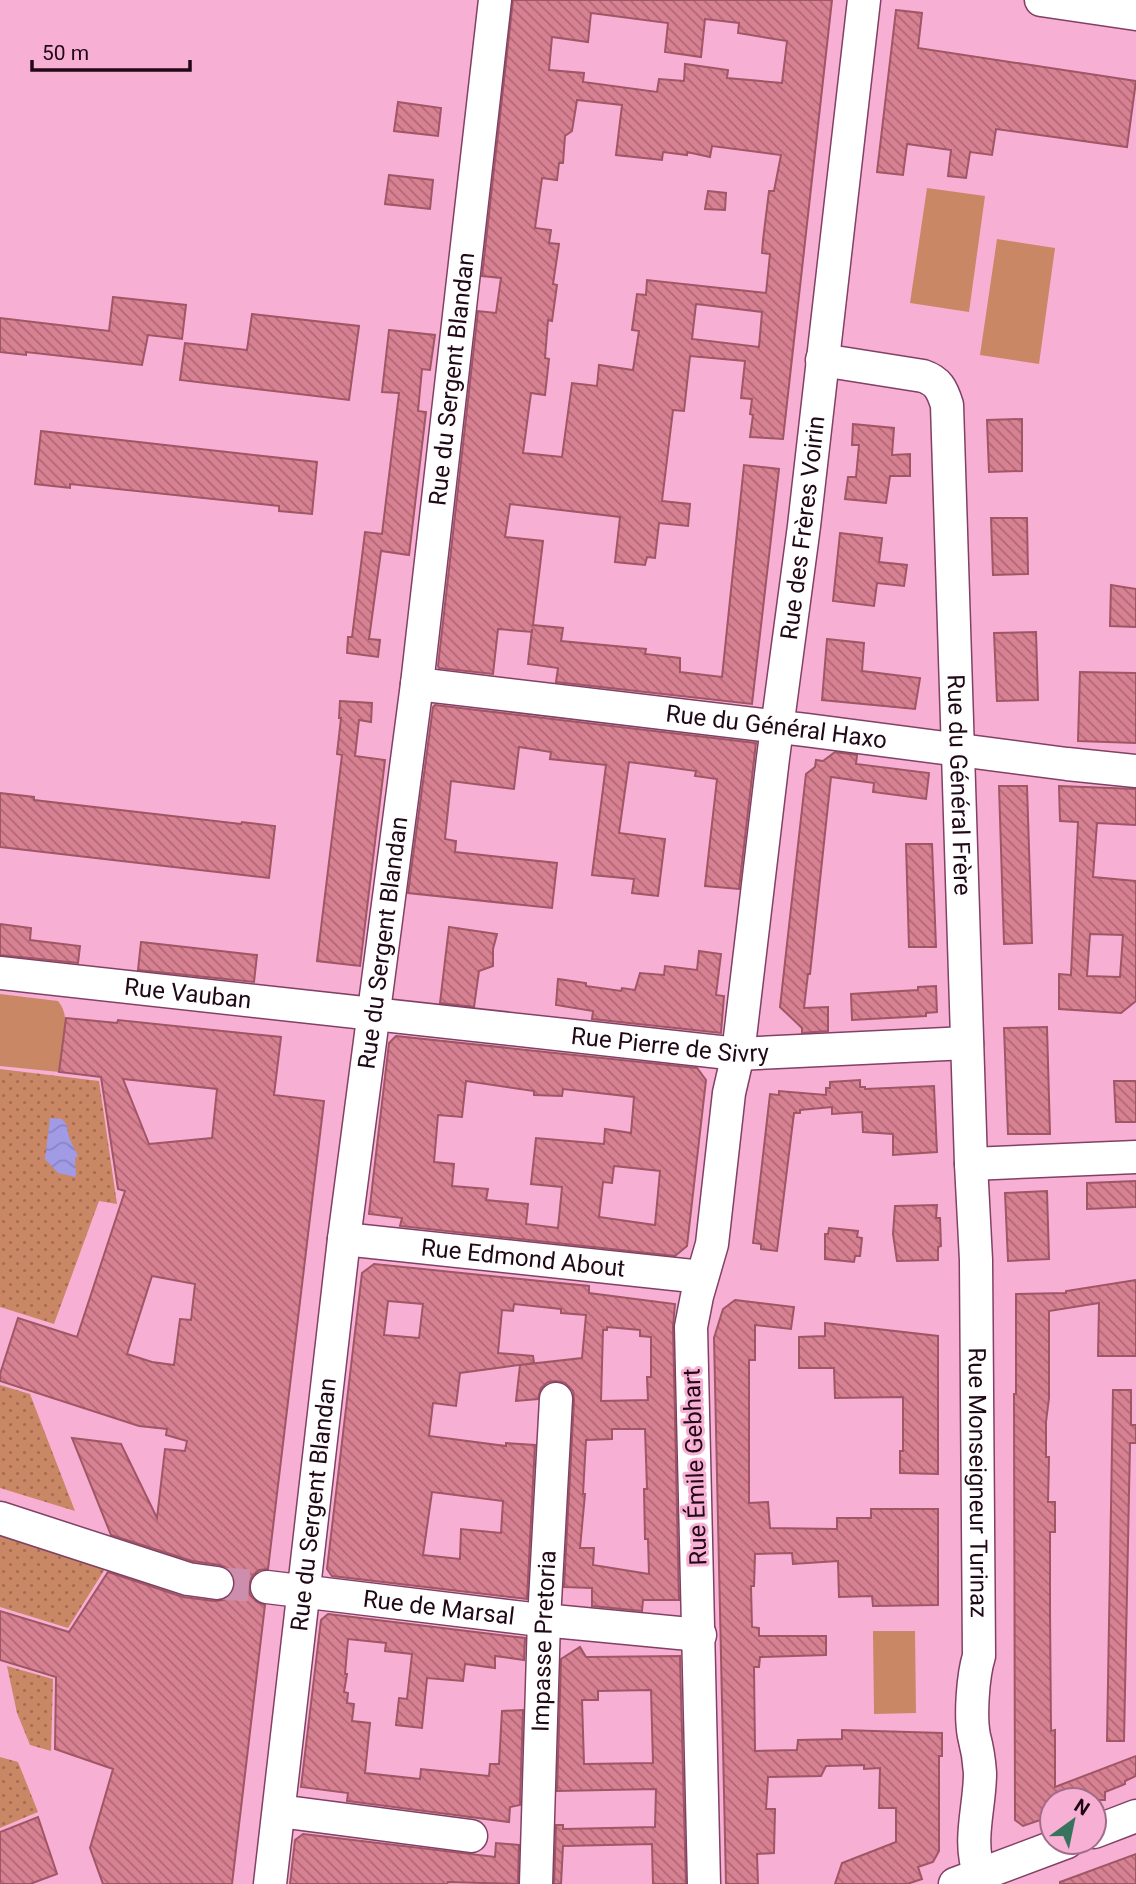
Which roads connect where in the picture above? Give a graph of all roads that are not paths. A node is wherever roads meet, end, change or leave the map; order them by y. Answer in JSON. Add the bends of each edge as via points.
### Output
{"nodes":[{"id":1,"x":495,"y":0,"type":"edge"},
{"id":2,"x":864,"y":0,"type":"edge"},
{"id":3,"x":1041,"y":0,"type":"edge"},
{"id":4,"x":1136,"y":14,"type":"edge"},
{"id":5,"x":822,"y":360,"type":"junction"},
{"id":6,"x":417,"y":684,"type":"junction"},
{"id":7,"x":777,"y":727,"type":"junction"},
{"id":8,"x":958,"y":750,"type":"junction"},
{"id":9,"x":1136,"y":771,"type":"edge"},
{"id":10,"x":0,"y":973,"type":"edge"},
{"id":11,"x":374,"y":1015,"type":"junction"},
{"id":12,"x":967,"y":1043,"type":"junction"},
{"id":13,"x":738,"y":1054,"type":"junction"},
{"id":14,"x":1136,"y":1157,"type":"edge"},
{"id":15,"x":971,"y":1164,"type":"junction"},
{"id":16,"x":344,"y":1239,"type":"junction"},
{"id":17,"x":702,"y":1277,"type":"junction"},
{"id":18,"x":975,"y":1308,"type":"joint"},
{"id":19,"x":556,"y":1399,"type":"dead end"},
{"id":20,"x":0,"y":1518,"type":"edge"},
{"id":21,"x":217,"y":1583,"type":"tunnel mouth"},
{"id":22,"x":284,"y":1589,"type":"junction"},
{"id":23,"x":544,"y":1620,"type":"junction"},
{"id":24,"x":700,"y":1635,"type":"junction"},
{"id":25,"x":279,"y":1811,"type":"junction"},
{"id":26,"x":1136,"y":1816,"type":"edge"},
{"id":27,"x":1108,"y":1827,"type":"edge"},
{"id":28,"x":471,"y":1836,"type":"dead end"},
{"id":29,"x":1038,"y":1853,"type":"edge"},
{"id":30,"x":967,"y":1879,"type":"edge"},
{"id":31,"x":270,"y":1884,"type":"edge"},
{"id":32,"x":536,"y":1884,"type":"edge"},
{"id":33,"x":704,"y":1884,"type":"edge"}],
"edges":[{"from":1,"to":6,"type":"street","name":"Rue du Sergent Blandan"},
{"from":2,"to":5,"type":"street","name":"Rue des Frères Voirin"},
{"from":3,"to":4,"type":"street"},
{"from":5,"to":7,"type":"street","name":"Rue des Frères Voirin"},
{"from":5,"to":8,"type":"street","name":"Rue du Général Frère","via":[[923,376],[942,389],[947,405]]},
{"from":6,"to":7,"type":"street","name":"Rue du Général Haxo"},
{"from":6,"to":11,"type":"street","name":"Rue du Sergent Blandan"},
{"from":7,"to":8,"type":"street","name":"Rue du Général Haxo"},
{"from":7,"to":13,"type":"street","name":"Rue des Frères Voirin"},
{"from":8,"to":9,"type":"street","name":"Rue du Général Haxo"},
{"from":8,"to":12,"type":"street","name":"Rue du Général Frère"},
{"from":10,"to":11,"type":"street","name":"Rue Vauban"},
{"from":11,"to":13,"type":"street","name":"Rue Pierre de Sivry"},
{"from":11,"to":16,"type":"street","name":"Rue du Sergent Blandan"},
{"from":12,"to":13,"type":"street","name":"Rue Pierre de Sivry"},
{"from":12,"to":15,"type":"street","name":"Rue du Général Frère"},
{"from":13,"to":17,"type":"street","name":"Rue Émile Gebhart","via":[[729,1093],[712,1244]]},
{"from":14,"to":15,"type":"street"},
{"from":15,"to":18,"type":"street","name":"Rue du Général Frère"},
{"from":16,"to":17,"type":"street","name":"Rue Edmond About"},
{"from":16,"to":22,"type":"street","name":"Rue du Sergent Blandan"},
{"from":17,"to":24,"type":"street","name":"Rue Émile Gebhart","via":[[691,1327]]},
{"from":18,"to":30,"type":"street","name":"Rue Monseigneur Turinaz","via":[[979,1656],[974,1674],[974,1734],[979,1751],[979,1800],[974,1860]]},
{"from":19,"to":23,"type":"street","name":"Impasse Pretoria"},
{"from":20,"to":21,"type":"street","via":[[188,1579]]},
{"from":22,"to":23,"type":"street","name":"Rue de Marsal"},
{"from":22,"to":25,"type":"street","name":"Rue du Sergent Blandan"},
{"from":23,"to":24,"type":"street","name":"Rue de Marsal"},
{"from":23,"to":32,"type":"street","name":"Impasse Pretoria"},
{"from":24,"to":33,"type":"street","name":"Rue Émile Gebhart"},
{"from":25,"to":28,"type":"street"},
{"from":25,"to":31,"type":"street","name":"Rue du Sergent Blandan"},
{"from":26,"to":27,"type":"street"},
{"from":29,"to":30,"type":"street"}]}
